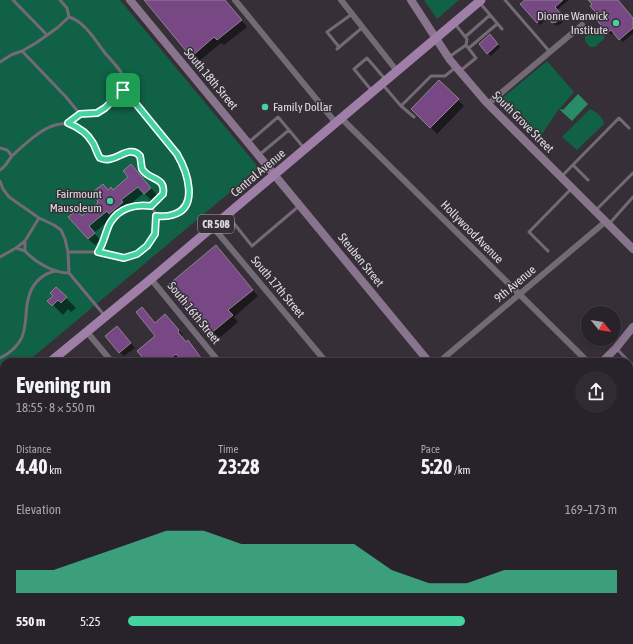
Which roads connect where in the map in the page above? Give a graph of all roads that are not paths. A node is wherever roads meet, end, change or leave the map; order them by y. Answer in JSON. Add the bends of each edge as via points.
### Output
{"nodes":[{"id":1,"x":13,"y":0,"type":"edge"},
{"id":2,"x":60,"y":0,"type":"edge"},
{"id":3,"x":130,"y":0,"type":"edge"},
{"id":4,"x":235,"y":0,"type":"edge"},
{"id":5,"x":341,"y":0,"type":"edge"},
{"id":6,"x":411,"y":0,"type":"edge"},
{"id":7,"x":505,"y":0,"type":"edge"},
{"id":8,"x":480,"y":1,"type":"edge"},
{"id":9,"x":352,"y":14,"type":"junction"},
{"id":10,"x":490,"y":15,"type":"junction"},
{"id":11,"x":69,"y":17,"type":"junction"},
{"id":12,"x":454,"y":23,"type":"junction"},
{"id":13,"x":497,"y":24,"type":"junction"},
{"id":14,"x":582,"y":26,"type":"dead end"},
{"id":15,"x":363,"y":27,"type":"junction"},
{"id":16,"x":502,"y":29,"type":"dead end"},
{"id":17,"x":47,"y":35,"type":"junction"},
{"id":18,"x":465,"y":37,"type":"junction"},
{"id":19,"x":435,"y":38,"type":"junction"},
{"id":20,"x":466,"y":45,"type":"junction"},
{"id":21,"x":469,"y":48,"type":"junction"},
{"id":22,"x":22,"y":51,"type":"junction"},
{"id":23,"x":550,"y":52,"type":"junction"},
{"id":24,"x":448,"y":58,"type":"junction"},
{"id":25,"x":0,"y":62,"type":"edge"},
{"id":26,"x":458,"y":69,"type":"junction"},
{"id":27,"x":397,"y":71,"type":"junction"},
{"id":28,"x":384,"y":82,"type":"junction"},
{"id":29,"x":123,"y":90,"type":"junction"},
{"id":30,"x":372,"y":92,"type":"junction"},
{"id":31,"x":488,"y":104,"type":"junction"},
{"id":32,"x":401,"y":106,"type":"junction"},
{"id":33,"x":80,"y":114,"type":"junction"},
{"id":34,"x":414,"y":118,"type":"dead end"},
{"id":35,"x":339,"y":120,"type":"junction"},
{"id":36,"x":68,"y":123,"type":"junction"},
{"id":37,"x":629,"y":128,"type":"dead end"},
{"id":38,"x":289,"y":130,"type":"junction"},
{"id":39,"x":248,"y":142,"type":"junction"},
{"id":40,"x":0,"y":148,"type":"edge"},
{"id":41,"x":305,"y":149,"type":"junction"},
{"id":42,"x":259,"y":155,"type":"junction"},
{"id":43,"x":12,"y":156,"type":"junction"},
{"id":44,"x":573,"y":165,"type":"junction"},
{"id":45,"x":0,"y":170,"type":"edge"},
{"id":46,"x":633,"y":173,"type":"edge"},
{"id":47,"x":275,"y":174,"type":"junction"},
{"id":48,"x":561,"y":177,"type":"junction"},
{"id":49,"x":588,"y":180,"type":"dead end"},
{"id":50,"x":0,"y":181,"type":"edge"},
{"id":51,"x":572,"y":188,"type":"junction"},
{"id":52,"x":633,"y":197,"type":"edge"},
{"id":53,"x":300,"y":205,"type":"junction"},
{"id":54,"x":151,"y":206,"type":"junction"},
{"id":55,"x":595,"y":211,"type":"junction"},
{"id":56,"x":227,"y":215,"type":"junction"},
{"id":57,"x":156,"y":216,"type":"junction"},
{"id":58,"x":40,"y":218,"type":"junction"},
{"id":59,"x":607,"y":223,"type":"junction"},
{"id":60,"x":213,"y":227,"type":"junction"},
{"id":61,"x":25,"y":241,"type":"junction"},
{"id":62,"x":16,"y":248,"type":"junction"},
{"id":63,"x":633,"y":249,"type":"edge"},
{"id":64,"x":25,"y":251,"type":"junction"},
{"id":65,"x":548,"y":251,"type":"dead end"},
{"id":66,"x":68,"y":252,"type":"junction"},
{"id":67,"x":98,"y":252,"type":"junction"},
{"id":68,"x":0,"y":257,"type":"edge"},
{"id":69,"x":57,"y":271,"type":"junction"},
{"id":70,"x":69,"y":273,"type":"junction"},
{"id":71,"x":151,"y":279,"type":"junction"},
{"id":72,"x":520,"y":294,"type":"junction"},
{"id":73,"x":105,"y":316,"type":"junction"},
{"id":74,"x":633,"y":327,"type":"edge"},
{"id":75,"x":87,"y":332,"type":"junction"},
{"id":76,"x":633,"y":337,"type":"edge"},
{"id":77,"x":616,"y":348,"type":"junction"},
{"id":78,"x":0,"y":358,"type":"edge"},
{"id":79,"x":55,"y":358,"type":"edge"},
{"id":80,"x":109,"y":358,"type":"edge"},
{"id":81,"x":216,"y":358,"type":"edge"},
{"id":82,"x":323,"y":358,"type":"edge"},
{"id":83,"x":426,"y":358,"type":"edge"},
{"id":84,"x":444,"y":358,"type":"edge"},
{"id":85,"x":584,"y":358,"type":"edge"},
{"id":86,"x":606,"y":358,"type":"edge"},
{"id":87,"x":625,"y":358,"type":"edge"}],
"edges":[{"from":1,"to":17,"type":"lane"},
{"from":2,"to":11,"type":"lane","via":[[67,8]]},
{"from":3,"to":39,"type":"main road","name":"South 18th Street"},
{"from":4,"to":35,"type":"street","name":"Hollywood Avenue"},
{"from":5,"to":9,"type":"street"},
{"from":6,"to":19,"type":"main road","name":"South Grove Street"},
{"from":7,"to":23,"type":"lane"},
{"from":8,"to":10,"type":"lane"},
{"from":8,"to":12,"type":"main road","name":"Central Avenue","number":"CR 508"},
{"from":9,"to":15,"type":"street"},
{"from":9,"to":15,"type":"lane","via":[[327,32],[338,48]]},
{"from":10,"to":13,"type":"lane"},
{"from":10,"to":18,"type":"lane"},
{"from":11,"to":17,"type":"lane"},
{"from":11,"to":29,"type":"lane","via":[[78,22],[120,70],[125,79]]},
{"from":12,"to":18,"type":"lane"},
{"from":12,"to":19,"type":"main road","name":"Central Avenue","number":"CR 508"},
{"from":13,"to":16,"type":"lane"},
{"from":13,"to":21,"type":"lane"},
{"from":14,"to":23,"type":"street"},
{"from":15,"to":27,"type":"street"},
{"from":17,"to":22,"type":"lane"},
{"from":18,"to":20,"type":"lane"},
{"from":19,"to":24,"type":"main road","name":"South Grove Street"},
{"from":19,"to":27,"type":"main road","name":"Central Avenue","number":"CR 508"},
{"from":20,"to":21,"type":"lane"},
{"from":20,"to":24,"type":"lane"},
{"from":21,"to":26,"type":"lane","via":[[476,58]]},
{"from":22,"to":25,"type":"lane"},
{"from":22,"to":33,"type":"lane"},
{"from":23,"to":31,"type":"street"},
{"from":24,"to":26,"type":"main road","name":"South Grove Street"},
{"from":26,"to":31,"type":"main road","name":"South Grove Street"},
{"from":26,"to":32,"type":"lane","via":[[445,76],[432,76]]},
{"from":27,"to":28,"type":"main road","name":"Central Avenue","number":"CR 508"},
{"from":28,"to":30,"type":"main road","name":"Central Avenue","number":"CR 508"},
{"from":28,"to":30,"type":"lane","via":[[367,58],[354,69]]},
{"from":28,"to":32,"type":"lane"},
{"from":29,"to":33,"type":"lane","via":[[97,113]]},
{"from":29,"to":57,"type":"lane","via":[[177,154],[190,190],[185,206],[179,212]]},
{"from":30,"to":35,"type":"main road","name":"Central Avenue","number":"CR 508"},
{"from":31,"to":48,"type":"main road","name":"South Grove Street"},
{"from":32,"to":34,"type":"lane"},
{"from":33,"to":36,"type":"lane"},
{"from":35,"to":41,"type":"main road","name":"Central Avenue","number":"CR 508"},
{"from":35,"to":72,"type":"street","name":"Hollywood Avenue"},
{"from":36,"to":43,"type":"lane","via":[[63,122],[48,128]]},
{"from":36,"to":54,"type":"lane","via":[[88,136],[100,158],[104,160],[132,151],[137,152],[145,173],[163,185],[163,194]]},
{"from":37,"to":44,"type":"lane","via":[[619,118]]},
{"from":38,"to":39,"type":"lane","via":[[278,117]]},
{"from":38,"to":41,"type":"lane"},
{"from":38,"to":42,"type":"lane"},
{"from":39,"to":42,"type":"main road","name":"South 18th Street"},
{"from":40,"to":43,"type":"lane","via":[[7,150]]},
{"from":41,"to":47,"type":"main road","name":"Central Avenue","number":"CR 508"},
{"from":42,"to":47,"type":"main road","name":"South 18th Street"},
{"from":43,"to":45,"type":"lane"},
{"from":44,"to":48,"type":"lane"},
{"from":44,"to":49,"type":"lane"},
{"from":46,"to":55,"type":"lane"},
{"from":47,"to":53,"type":"main road","name":"Steuben Street"},
{"from":47,"to":56,"type":"main road","name":"Central Avenue","number":"CR 508"},
{"from":48,"to":51,"type":"main road","name":"South Grove Street"},
{"from":50,"to":58,"type":"lane","via":[[9,197]]},
{"from":51,"to":55,"type":"main road","name":"South Grove Street"},
{"from":51,"to":65,"type":"lane","via":[[529,232]]},
{"from":52,"to":59,"type":"lane"},
{"from":53,"to":56,"type":"lane","via":[[252,246]]},
{"from":53,"to":83,"type":"main road","name":"Steuben Street"},
{"from":54,"to":57,"type":"lane"},
{"from":54,"to":67,"type":"lane","via":[[129,207],[120,213],[110,223]]},
{"from":55,"to":59,"type":"main road","name":"South Grove Street"},
{"from":56,"to":60,"type":"main road","name":"Central Avenue","number":"CR 508"},
{"from":57,"to":67,"type":"lane","via":[[155,234],[147,246],[137,254],[124,258]]},
{"from":58,"to":61,"type":"lane"},
{"from":58,"to":66,"type":"lane","via":[[61,230]]},
{"from":59,"to":63,"type":"main road","name":"South Grove Street"},
{"from":59,"to":72,"type":"street","name":"9th Avenue"},
{"from":60,"to":71,"type":"main road","name":"Central Avenue","number":"CR 508"},
{"from":60,"to":82,"type":"street","name":"South 17th Street"},
{"from":61,"to":62,"type":"lane"},
{"from":61,"to":64,"type":"lane"},
{"from":62,"to":64,"type":"lane"},
{"from":62,"to":68,"type":"lane"},
{"from":64,"to":69,"type":"lane"},
{"from":66,"to":67,"type":"lane"},
{"from":66,"to":70,"type":"lane"},
{"from":69,"to":70,"type":"lane"},
{"from":69,"to":78,"type":"lane","via":[[42,276],[34,285],[28,299],[22,337],[16,347]]},
{"from":70,"to":73,"type":"lane"},
{"from":71,"to":73,"type":"main road","name":"Central Avenue","number":"CR 508"},
{"from":71,"to":81,"type":"street","name":"South 16th Street"},
{"from":72,"to":84,"type":"street","name":"9th Avenue"},
{"from":72,"to":85,"type":"street","name":"Hollywood Avenue"},
{"from":73,"to":75,"type":"main road","name":"Central Avenue","number":"CR 508"},
{"from":74,"to":77,"type":"main road"},
{"from":75,"to":79,"type":"main road","name":"Central Avenue","number":"CR 508"},
{"from":75,"to":80,"type":"street"},
{"from":76,"to":77,"type":"main road"},
{"from":77,"to":86,"type":"main road"},
{"from":77,"to":87,"type":"lane"}]}
